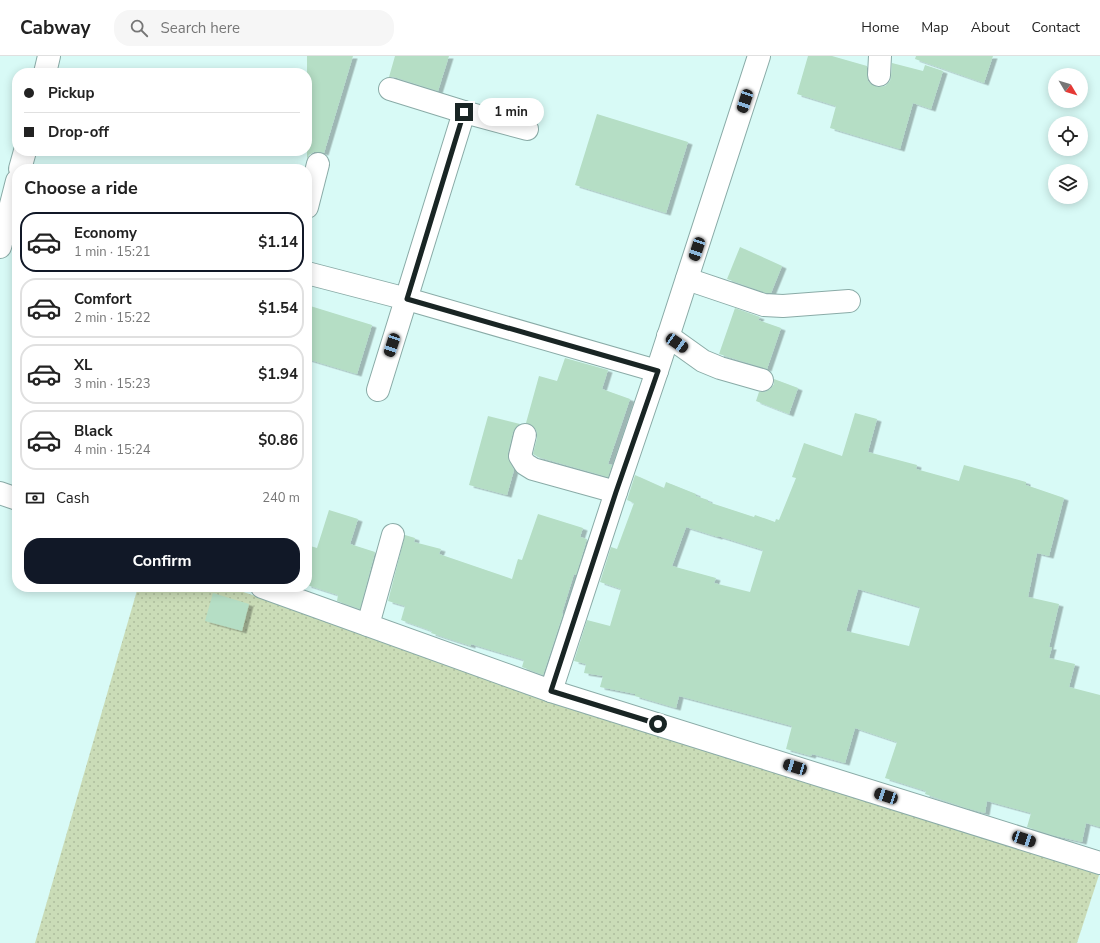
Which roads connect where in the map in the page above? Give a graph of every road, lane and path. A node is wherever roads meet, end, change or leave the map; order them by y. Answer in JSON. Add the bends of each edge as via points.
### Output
{"nodes":[{"id":1,"x":49,"y":56,"type":"edge"},
{"id":2,"x":759,"y":56,"type":"edge"},
{"id":3,"x":46,"y":68,"type":"edge"},
{"id":4,"x":390,"y":89,"type":"dead end"},
{"id":5,"x":464,"y":112,"type":"junction"},
{"id":6,"x":527,"y":129,"type":"dead end"},
{"id":7,"x":318,"y":164,"type":"dead end"},
{"id":8,"x":312,"y":187,"type":"edge"},
{"id":9,"x":12,"y":203,"type":"edge"},
{"id":10,"x":0,"y":247,"type":"edge"},
{"id":11,"x":312,"y":274,"type":"edge"},
{"id":12,"x":688,"y":279,"type":"junction"},
{"id":13,"x":407,"y":299,"type":"junction"},
{"id":14,"x":849,"y":301,"type":"dead end"},
{"id":15,"x":668,"y":336,"type":"junction"},
{"id":16,"x":658,"y":371,"type":"junction"},
{"id":17,"x":762,"y":380,"type":"dead end"},
{"id":18,"x":378,"y":390,"type":"dead end"},
{"id":19,"x":525,"y":435,"type":"dead end"},
{"id":20,"x":616,"y":492,"type":"junction"},
{"id":21,"x":0,"y":493,"type":"edge"},
{"id":22,"x":12,"y":497,"type":"edge"},
{"id":23,"x":393,"y":535,"type":"dead end"},
{"id":24,"x":276,"y":592,"type":"edge"},
{"id":25,"x":368,"y":625,"type":"junction"},
{"id":26,"x":551,"y":691,"type":"junction"},
{"id":27,"x":1100,"y":863,"type":"edge"}],
"edges":[{"from":1,"to":3,"type":"street"},
{"from":2,"to":12,"type":"street"},
{"from":4,"to":5,"type":"street"},
{"from":5,"to":6,"type":"street"},
{"from":5,"to":13,"type":"street"},
{"from":7,"to":8,"type":"street"},
{"from":9,"to":10,"type":"street"},
{"from":11,"to":13,"type":"street"},
{"from":12,"to":14,"type":"street","via":[[764,305]]},
{"from":12,"to":15,"type":"street"},
{"from":13,"to":16,"type":"street"},
{"from":13,"to":18,"type":"street"},
{"from":15,"to":16,"type":"street"},
{"from":15,"to":17,"type":"street","via":[[703,361]]},
{"from":16,"to":20,"type":"street"},
{"from":19,"to":20,"type":"street","via":[[520,456],[525,464]]},
{"from":20,"to":26,"type":"street"},
{"from":21,"to":22,"type":"street"},
{"from":23,"to":25,"type":"street"},
{"from":24,"to":25,"type":"street"},
{"from":25,"to":26,"type":"street"},
{"from":26,"to":27,"type":"street"}]}
